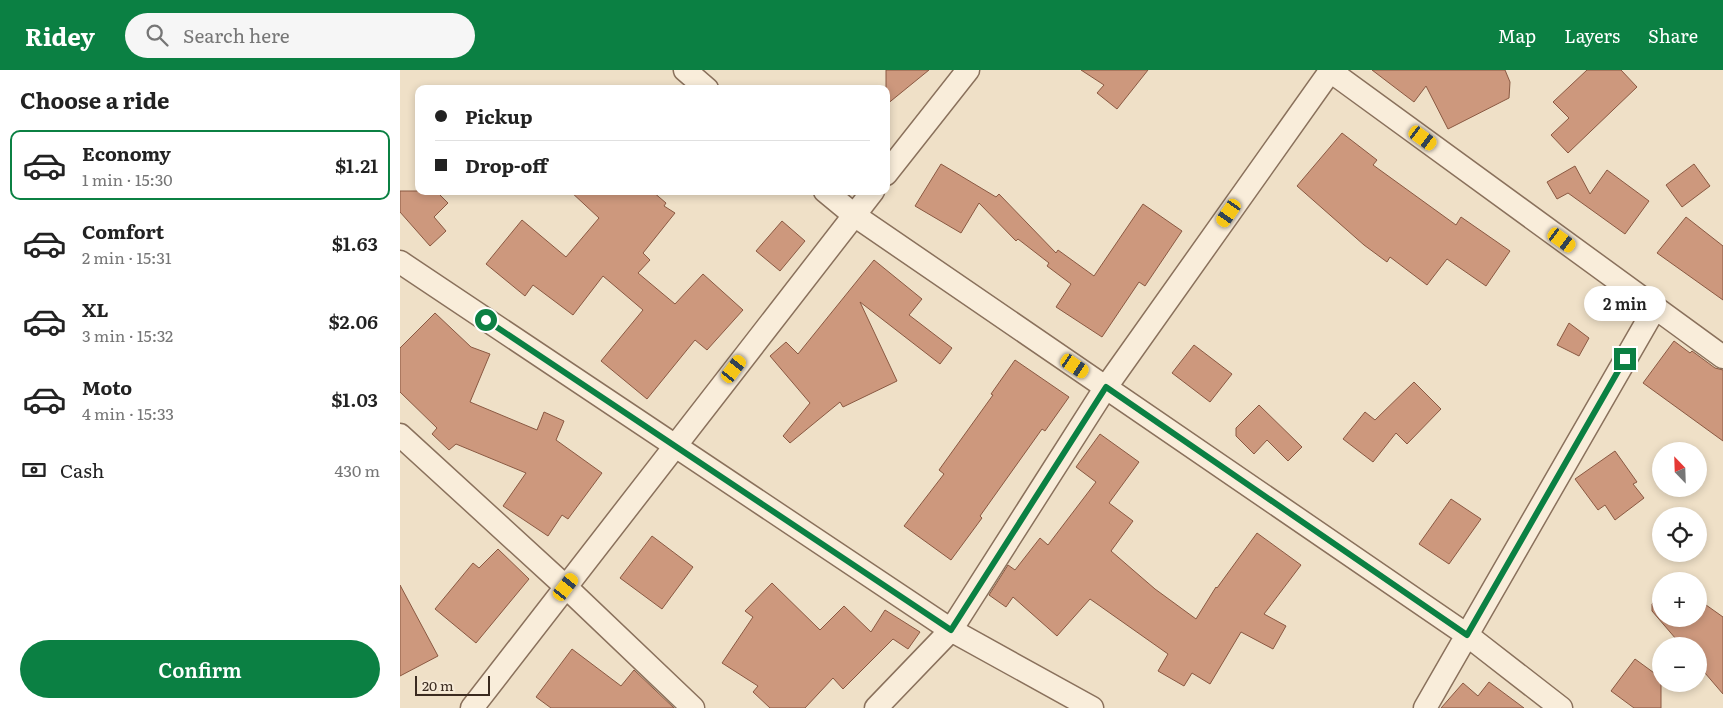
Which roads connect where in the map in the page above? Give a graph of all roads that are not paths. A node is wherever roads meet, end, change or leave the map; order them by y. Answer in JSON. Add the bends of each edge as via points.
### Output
{"nodes":[{"id":1,"x":685,"y":70,"type":"edge"},
{"id":2,"x":968,"y":70,"type":"edge"},
{"id":3,"x":1330,"y":70,"type":"edge"},
{"id":4,"x":702,"y":85,"type":"edge"},
{"id":5,"x":890,"y":169,"type":"edge"},
{"id":6,"x":831,"y":195,"type":"edge"},
{"id":7,"x":869,"y":195,"type":"edge"},
{"id":8,"x":854,"y":215,"type":"junction"},
{"id":9,"x":402,"y":267,"type":"edge"},
{"id":10,"x":1655,"y":308,"type":"junction"},
{"id":11,"x":1723,"y":357,"type":"edge"},
{"id":12,"x":1106,"y":387,"type":"junction"},
{"id":13,"x":400,"y":435,"type":"edge"},
{"id":14,"x":675,"y":446,"type":"junction"},
{"id":15,"x":566,"y":587,"type":"junction"},
{"id":16,"x":951,"y":630,"type":"junction"},
{"id":17,"x":1467,"y":635,"type":"junction"},
{"id":18,"x":472,"y":708,"type":"edge"},
{"id":19,"x":693,"y":708,"type":"edge"},
{"id":20,"x":876,"y":708,"type":"edge"},
{"id":21,"x":1092,"y":708,"type":"edge"},
{"id":22,"x":1425,"y":708,"type":"edge"},
{"id":23,"x":1561,"y":708,"type":"edge"}],
"edges":[{"from":1,"to":4,"type":"street"},
{"from":2,"to":5,"type":"street"},
{"from":3,"to":10,"type":"street"},
{"from":3,"to":12,"type":"street"},
{"from":6,"to":8,"type":"street"},
{"from":7,"to":8,"type":"street"},
{"from":8,"to":12,"type":"street"},
{"from":8,"to":14,"type":"street"},
{"from":9,"to":14,"type":"street"},
{"from":10,"to":11,"type":"street"},
{"from":10,"to":17,"type":"street"},
{"from":12,"to":16,"type":"street"},
{"from":12,"to":17,"type":"street"},
{"from":13,"to":15,"type":"street"},
{"from":14,"to":15,"type":"street"},
{"from":14,"to":16,"type":"street"},
{"from":15,"to":18,"type":"street"},
{"from":15,"to":19,"type":"street"},
{"from":16,"to":20,"type":"street"},
{"from":16,"to":21,"type":"street"},
{"from":17,"to":22,"type":"street"},
{"from":17,"to":23,"type":"street"}]}
